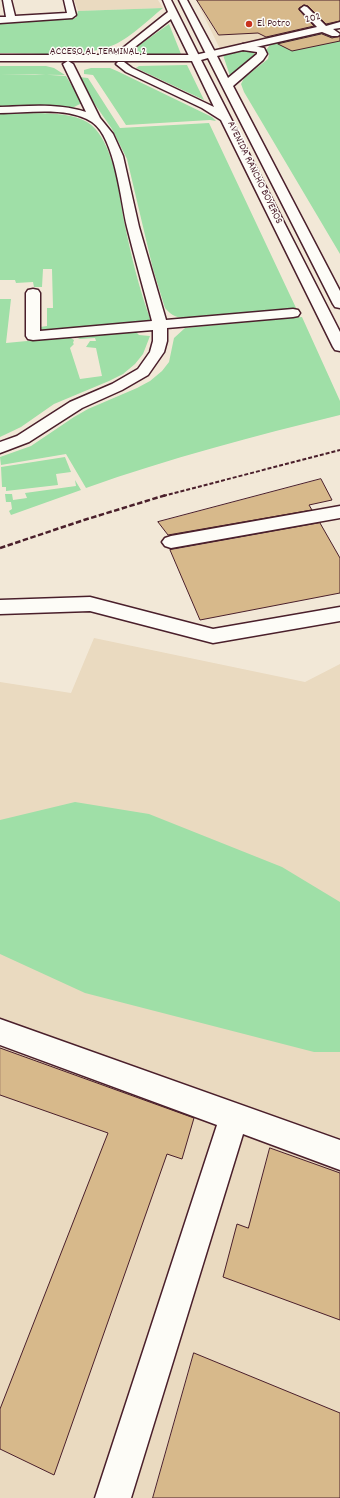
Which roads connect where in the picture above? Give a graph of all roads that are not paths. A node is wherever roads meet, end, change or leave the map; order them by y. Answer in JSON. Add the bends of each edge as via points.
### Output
{"nodes":[{"id":1,"x":7,"y":0,"type":"edge"},
{"id":2,"x":68,"y":0,"type":"edge"},
{"id":3,"x":167,"y":0,"type":"edge"},
{"id":4,"x":184,"y":0,"type":"edge"},
{"id":5,"x":304,"y":9,"type":"dead end"},
{"id":6,"x":173,"y":13,"type":"junction"},
{"id":7,"x":11,"y":19,"type":"junction"},
{"id":8,"x":0,"y":20,"type":"edge"},
{"id":9,"x":340,"y":25,"type":"edge"},
{"id":10,"x":324,"y":29,"type":"junction"},
{"id":11,"x":340,"y":36,"type":"edge"},
{"id":12,"x":269,"y":41,"type":"junction"},
{"id":13,"x":243,"y":47,"type":"junction"},
{"id":14,"x":128,"y":48,"type":"junction"},
{"id":15,"x":259,"y":49,"type":"junction"},
{"id":16,"x":211,"y":54,"type":"junction"},
{"id":17,"x":0,"y":58,"type":"edge"},
{"id":18,"x":92,"y":59,"type":"junction"},
{"id":19,"x":196,"y":60,"type":"junction"},
{"id":20,"x":121,"y":61,"type":"junction"},
{"id":21,"x":0,"y":64,"type":"edge"},
{"id":22,"x":68,"y":64,"type":"junction"},
{"id":23,"x":227,"y":86,"type":"junction"},
{"id":24,"x":0,"y":110,"type":"edge"},
{"id":25,"x":95,"y":119,"type":"junction"},
{"id":26,"x":227,"y":120,"type":"junction"},
{"id":27,"x":33,"y":293,"type":"dead end"},
{"id":28,"x":340,"y":304,"type":"edge"},
{"id":29,"x":293,"y":313,"type":"dead end"},
{"id":30,"x":160,"y":324,"type":"junction"},
{"id":31,"x":340,"y":347,"type":"edge"},
{"id":32,"x":0,"y":448,"type":"edge"},
{"id":33,"x":340,"y":512,"type":"edge"},
{"id":34,"x":171,"y":542,"type":"dead end"},
{"id":35,"x":0,"y":607,"type":"edge"},
{"id":36,"x":340,"y":614,"type":"edge"},
{"id":37,"x":0,"y":1032,"type":"edge"},
{"id":38,"x":234,"y":1116,"type":"junction"},
{"id":39,"x":340,"y":1155,"type":"edge"},
{"id":40,"x":113,"y":1498,"type":"edge"}],
"edges":[{"from":1,"to":7,"type":"main road"},
{"from":2,"to":7,"type":"main road","via":[[72,15]]},
{"from":3,"to":6,"type":"main road","name":"AVENIDA RANCHO BOYEROS"},
{"from":4,"to":16,"type":"main road","name":"AVENIDA RANCHO BOYEROS"},
{"from":5,"to":10,"type":"main road"},
{"from":6,"to":14,"type":"main road"},
{"from":6,"to":19,"type":"main road","name":"AVENIDA RANCHO BOYEROS"},
{"from":7,"to":8,"type":"main road"},
{"from":9,"to":10,"type":"main road","name":"202"},
{"from":10,"to":11,"type":"main road"},
{"from":10,"to":12,"type":"main road","name":"202"},
{"from":12,"to":13,"type":"main road","name":"202"},
{"from":12,"to":15,"type":"main road"},
{"from":13,"to":15,"type":"main road"},
{"from":13,"to":16,"type":"main road","name":"202"},
{"from":14,"to":18,"type":"main road"},
{"from":14,"to":20,"type":"main road"},
{"from":15,"to":23,"type":"main road","via":[[262,52],[260,58]]},
{"from":16,"to":19,"type":"main road","via":[[207,59]]},
{"from":16,"to":23,"type":"main road","name":"AVENIDA RANCHO BOYEROS"},
{"from":17,"to":18,"type":"main road","name":"ACCESO AL TERMINAL 2"},
{"from":18,"to":20,"type":"main road","name":"ACCESO AL TERMINAL 2"},
{"from":19,"to":20,"type":"main road","name":"ACCESO AL TERMINAL 2"},
{"from":19,"to":26,"type":"main road","name":"AVENIDA RANCHO BOYEROS"},
{"from":20,"to":22,"type":"main road","name":"ACCESO AL TERMINAL 2"},
{"from":20,"to":26,"type":"main road","via":[[129,70],[206,106]]},
{"from":21,"to":22,"type":"main road","name":"ACCESO AL TERMINAL 2"},
{"from":22,"to":25,"type":"main road"},
{"from":23,"to":28,"type":"main road","name":"AVENIDA RANCHO BOYEROS"},
{"from":24,"to":25,"type":"main road","via":[[64,110]]},
{"from":25,"to":30,"type":"main road","via":[[111,142],[119,160],[133,225]]},
{"from":26,"to":31,"type":"main road","name":"AVENIDA RANCHO BOYEROS"},
{"from":27,"to":30,"type":"main road","via":[[33,336]]},
{"from":29,"to":30,"type":"main road"},
{"from":30,"to":32,"type":"main road","via":[[157,352],[144,372],[76,405],[22,439]]},
{"from":33,"to":34,"type":"main road"},
{"from":35,"to":36,"type":"main road","via":[[90,604],[213,636]]},
{"from":37,"to":38,"type":"main road"},
{"from":38,"to":39,"type":"main road"},
{"from":38,"to":40,"type":"main road"}]}
